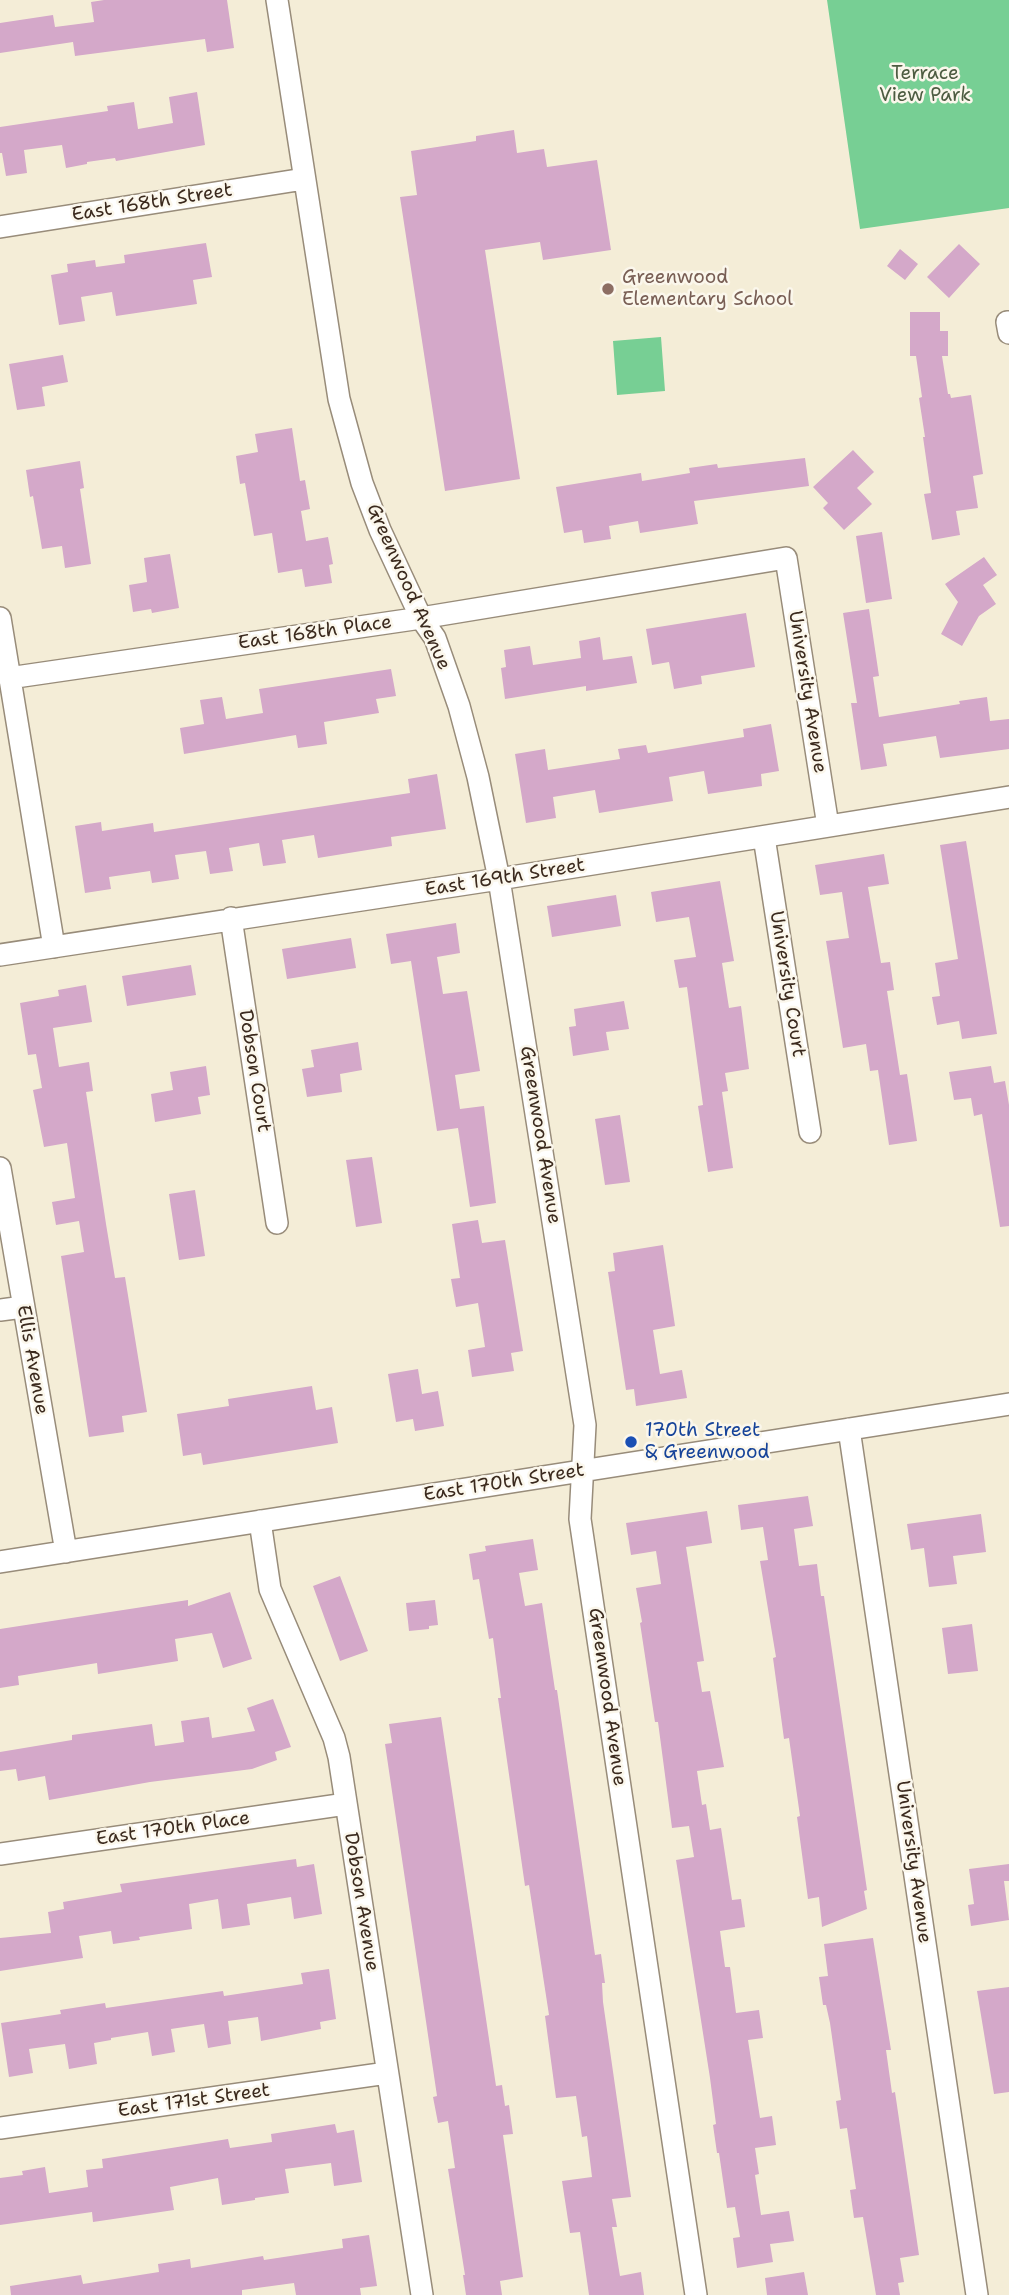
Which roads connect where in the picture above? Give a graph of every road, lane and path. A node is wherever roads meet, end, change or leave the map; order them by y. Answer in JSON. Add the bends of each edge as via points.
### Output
{"nodes":[{"id":1,"x":277,"y":0,"type":"edge"},
{"id":2,"x":304,"y":179,"type":"junction"},
{"id":3,"x":0,"y":227,"type":"edge"},
{"id":4,"x":786,"y":558,"type":"joint"},
{"id":5,"x":0,"y":618,"type":"edge"},
{"id":6,"x":421,"y":618,"type":"junction"},
{"id":7,"x":9,"y":677,"type":"junction"},
{"id":8,"x":1009,"y":797,"type":"edge"},
{"id":9,"x":828,"y":826,"type":"junction"},
{"id":10,"x":764,"y":837,"type":"junction"},
{"id":11,"x":499,"y":879,"type":"junction"},
{"id":12,"x":231,"y":918,"type":"junction"},
{"id":13,"x":54,"y":947,"type":"junction"},
{"id":14,"x":0,"y":955,"type":"edge"},
{"id":15,"x":810,"y":1132,"type":"dead end"},
{"id":16,"x":0,"y":1168,"type":"edge"},
{"id":17,"x":278,"y":1223,"type":"dead end"},
{"id":18,"x":23,"y":1307,"type":"junction"},
{"id":19,"x":0,"y":1310,"type":"edge"},
{"id":20,"x":1009,"y":1404,"type":"edge"},
{"id":21,"x":849,"y":1429,"type":"junction"},
{"id":22,"x":582,"y":1471,"type":"junction"},
{"id":23,"x":260,"y":1521,"type":"junction"},
{"id":24,"x":66,"y":1552,"type":"junction"},
{"id":25,"x":0,"y":1562,"type":"edge"},
{"id":26,"x":346,"y":1804,"type":"junction"},
{"id":27,"x":0,"y":1854,"type":"edge"},
{"id":28,"x":387,"y":2073,"type":"junction"},
{"id":29,"x":0,"y":2128,"type":"edge"},
{"id":30,"x":422,"y":2295,"type":"edge"},
{"id":31,"x":696,"y":2295,"type":"edge"},
{"id":32,"x":977,"y":2295,"type":"edge"}],
"edges":[{"from":1,"to":2,"type":"street","name":"Greenwood Avenue"},
{"from":2,"to":3,"type":"street","name":"East 168th Street"},
{"from":2,"to":6,"type":"street","name":"Greenwood Avenue","via":[[339,399],[362,483]]},
{"from":4,"to":6,"type":"street","name":"East 168th Place"},
{"from":4,"to":9,"type":"street","name":"University Avenue"},
{"from":5,"to":7,"type":"street"},
{"from":6,"to":7,"type":"street","name":"East 168th Place"},
{"from":6,"to":11,"type":"street","name":"Greenwood Avenue","via":[[435,638],[459,706]]},
{"from":7,"to":13,"type":"street"},
{"from":8,"to":9,"type":"street","name":"East 169th Street"},
{"from":9,"to":10,"type":"street","name":"East 169th Street"},
{"from":10,"to":11,"type":"street","name":"East 169th Street"},
{"from":10,"to":15,"type":"street","name":"University Court"},
{"from":11,"to":12,"type":"street","name":"East 169th Street"},
{"from":11,"to":22,"type":"street","name":"Greenwood Avenue","via":[[586,1425]]},
{"from":12,"to":13,"type":"street","name":"East 169th Street"},
{"from":12,"to":17,"type":"street","name":"Dobson Court"},
{"from":13,"to":14,"type":"street","name":"East 169th Street"},
{"from":16,"to":18,"type":"street","name":"Ellis Avenue"},
{"from":18,"to":19,"type":"street"},
{"from":18,"to":24,"type":"street","name":"Ellis Avenue"},
{"from":20,"to":21,"type":"street","name":"East 170th Street"},
{"from":21,"to":22,"type":"street","name":"East 170th Street"},
{"from":21,"to":32,"type":"street","name":"University Avenue"},
{"from":22,"to":23,"type":"street","name":"East 170th Street"},
{"from":22,"to":31,"type":"street","name":"Greenwood Avenue","via":[[580,1519]]},
{"from":23,"to":24,"type":"street","name":"East 170th Street"},
{"from":23,"to":26,"type":"street","name":"Dobson Avenue","via":[[270,1589],[334,1738]]},
{"from":24,"to":25,"type":"street","name":"East 170th Street"},
{"from":26,"to":27,"type":"street","name":"East 170th Place"},
{"from":26,"to":28,"type":"street","name":"Dobson Avenue"},
{"from":28,"to":29,"type":"street","name":"East 171st Street"},
{"from":28,"to":30,"type":"street","name":"Dobson Avenue"}]}
